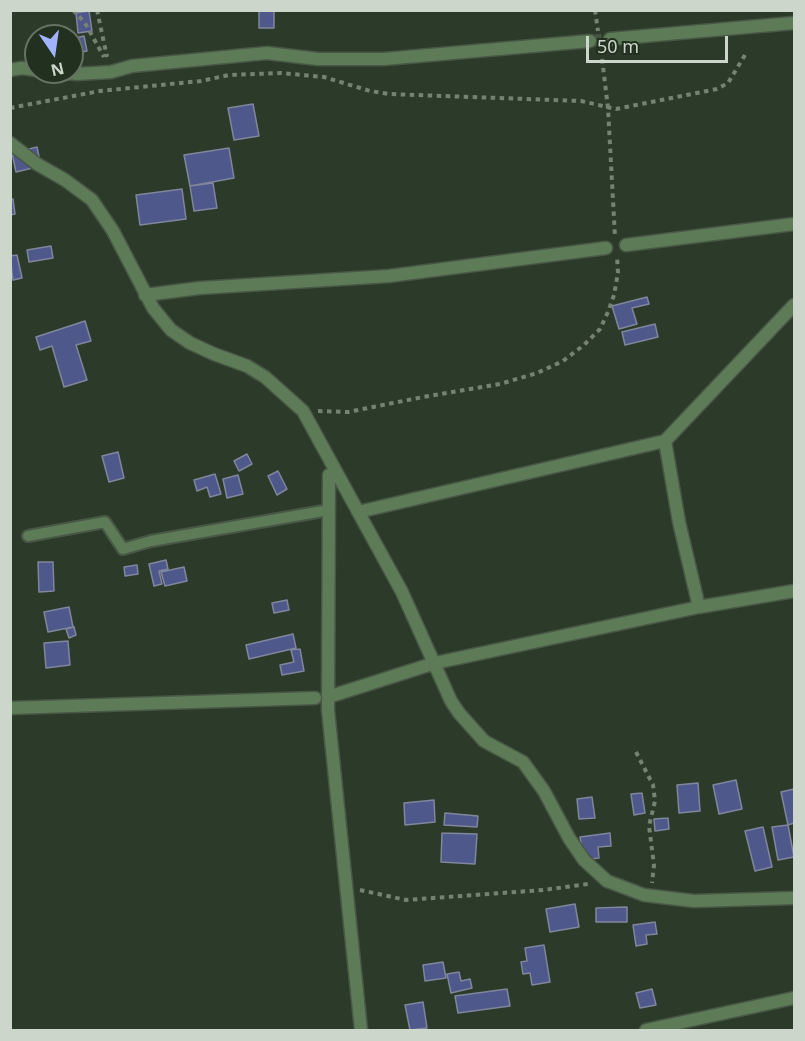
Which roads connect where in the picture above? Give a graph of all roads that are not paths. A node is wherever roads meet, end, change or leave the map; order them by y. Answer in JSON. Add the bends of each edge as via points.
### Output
{"nodes":[{"id":1,"x":795,"y":23,"type":"edge"},
{"id":2,"x":84,"y":74,"type":"edge"},
{"id":3,"x":10,"y":143,"type":"edge"},
{"id":4,"x":795,"y":224,"type":"edge"},
{"id":5,"x":145,"y":295,"type":"junction"},
{"id":6,"x":795,"y":305,"type":"edge"},
{"id":7,"x":665,"y":441,"type":"junction"},
{"id":8,"x":329,"y":475,"type":"dead end"},
{"id":9,"x":329,"y":510,"type":"junction"},
{"id":10,"x":358,"y":512,"type":"junction"},
{"id":11,"x":28,"y":536,"type":"dead end"},
{"id":12,"x":795,"y":591,"type":"edge"},
{"id":13,"x":699,"y":608,"type":"junction"},
{"id":14,"x":435,"y":663,"type":"junction"},
{"id":15,"x":322,"y":697,"type":"junction"},
{"id":16,"x":10,"y":708,"type":"edge"},
{"id":17,"x":795,"y":898,"type":"edge"},
{"id":18,"x":795,"y":998,"type":"edge"},
{"id":19,"x":361,"y":1030,"type":"edge"},
{"id":20,"x":646,"y":1030,"type":"edge"}],
"edges":[{"from":1,"to":2,"type":"street","via":[[384,59],[318,59],[267,53]]},
{"from":3,"to":5,"type":"street","via":[[92,200],[113,231]]},
{"from":4,"to":5,"type":"street","via":[[389,276]]},
{"from":5,"to":10,"type":"street","via":[[181,338],[247,366],[303,411]]},
{"from":6,"to":7,"type":"street"},
{"from":7,"to":10,"type":"street"},
{"from":7,"to":13,"type":"street"},
{"from":8,"to":9,"type":"street"},
{"from":9,"to":11,"type":"lane","via":[[123,549],[105,522]]},
{"from":9,"to":15,"type":"street"},
{"from":10,"to":14,"type":"street"},
{"from":12,"to":13,"type":"street"},
{"from":13,"to":14,"type":"street"},
{"from":14,"to":15,"type":"street"},
{"from":14,"to":17,"type":"street","via":[[443,687],[459,713],[484,741],[524,762],[584,860],[608,881],[651,896],[694,900]]},
{"from":15,"to":16,"type":"street"},
{"from":15,"to":19,"type":"street"},
{"from":18,"to":20,"type":"street"}]}
